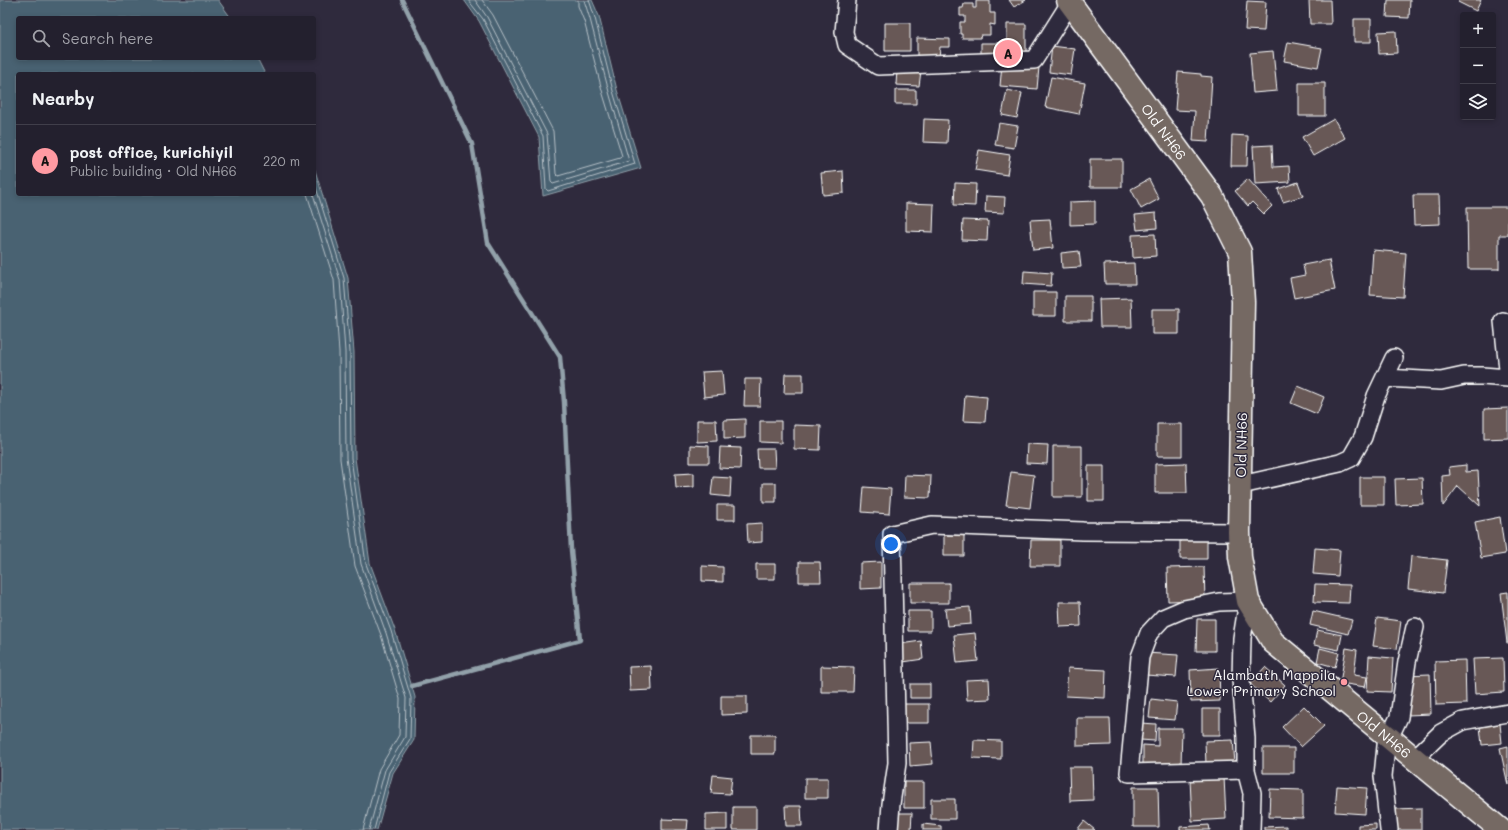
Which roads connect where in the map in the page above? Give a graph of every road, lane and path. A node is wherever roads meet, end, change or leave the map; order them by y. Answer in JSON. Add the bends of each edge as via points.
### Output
{"nodes":[{"id":1,"x":847,"y":0,"type":"edge"},
{"id":2,"x":1069,"y":1,"type":"edge"},
{"id":3,"x":1503,"y":321,"type":"dead end"},
{"id":4,"x":1394,"y":358,"type":"dead end"},
{"id":5,"x":1508,"y":369,"type":"edge"},
{"id":6,"x":1385,"y":378,"type":"junction"},
{"id":7,"x":1508,"y":378,"type":"edge"},
{"id":8,"x":1241,"y":485,"type":"junction"},
{"id":9,"x":1239,"y":532,"type":"junction"},
{"id":10,"x":1248,"y":601,"type":"junction"},
{"id":11,"x":1415,"y":627,"type":"dead end"},
{"id":12,"x":1508,"y":713,"type":"edge"},
{"id":13,"x":1388,"y":737,"type":"junction"},
{"id":14,"x":1414,"y":759,"type":"junction"},
{"id":15,"x":1246,"y":770,"type":"junction"},
{"id":16,"x":889,"y":830,"type":"edge"},
{"id":17,"x":1251,"y":830,"type":"edge"},
{"id":18,"x":1389,"y":830,"type":"edge"},
{"id":19,"x":1501,"y":830,"type":"edge"}],
"edges":[{"from":1,"to":2,"type":"street","via":[[844,32],[848,45],[878,66],[1034,60]]},
{"from":2,"to":8,"type":"main road","name":"Old NH66","via":[[1212,196],[1240,252],[1243,302]]},
{"from":3,"to":5,"type":"street"},
{"from":4,"to":6,"type":"street"},
{"from":6,"to":7,"type":"street","via":[[1441,381],[1464,376]]},
{"from":6,"to":8,"type":"street","via":[[1376,396],[1363,437],[1352,458],[1340,463]]},
{"from":8,"to":9,"type":"main road","name":"Old NH66"},
{"from":9,"to":10,"type":"main road","name":"Old NH66","via":[[1240,557]]},
{"from":9,"to":16,"type":"street","via":[[1083,531],[932,525],[892,534],[897,763]]},
{"from":10,"to":13,"type":"main road","name":"Old NH66","via":[[1273,642]]},
{"from":10,"to":15,"type":"street","via":[[1242,638],[1241,680]]},
{"from":10,"to":15,"type":"street","via":[[1219,602],[1184,609],[1163,618],[1149,634],[1140,657],[1129,773]]},
{"from":11,"to":13,"type":"street","via":[[1399,717]]},
{"from":12,"to":14,"type":"street","via":[[1462,721],[1441,733]]},
{"from":13,"to":14,"type":"main road","name":"Old NH66"},
{"from":13,"to":18,"type":"street","via":[[1383,776]]},
{"from":14,"to":19,"type":"main road","name":"Old NH66"},
{"from":15,"to":17,"type":"street","via":[[1252,793]]}]}
